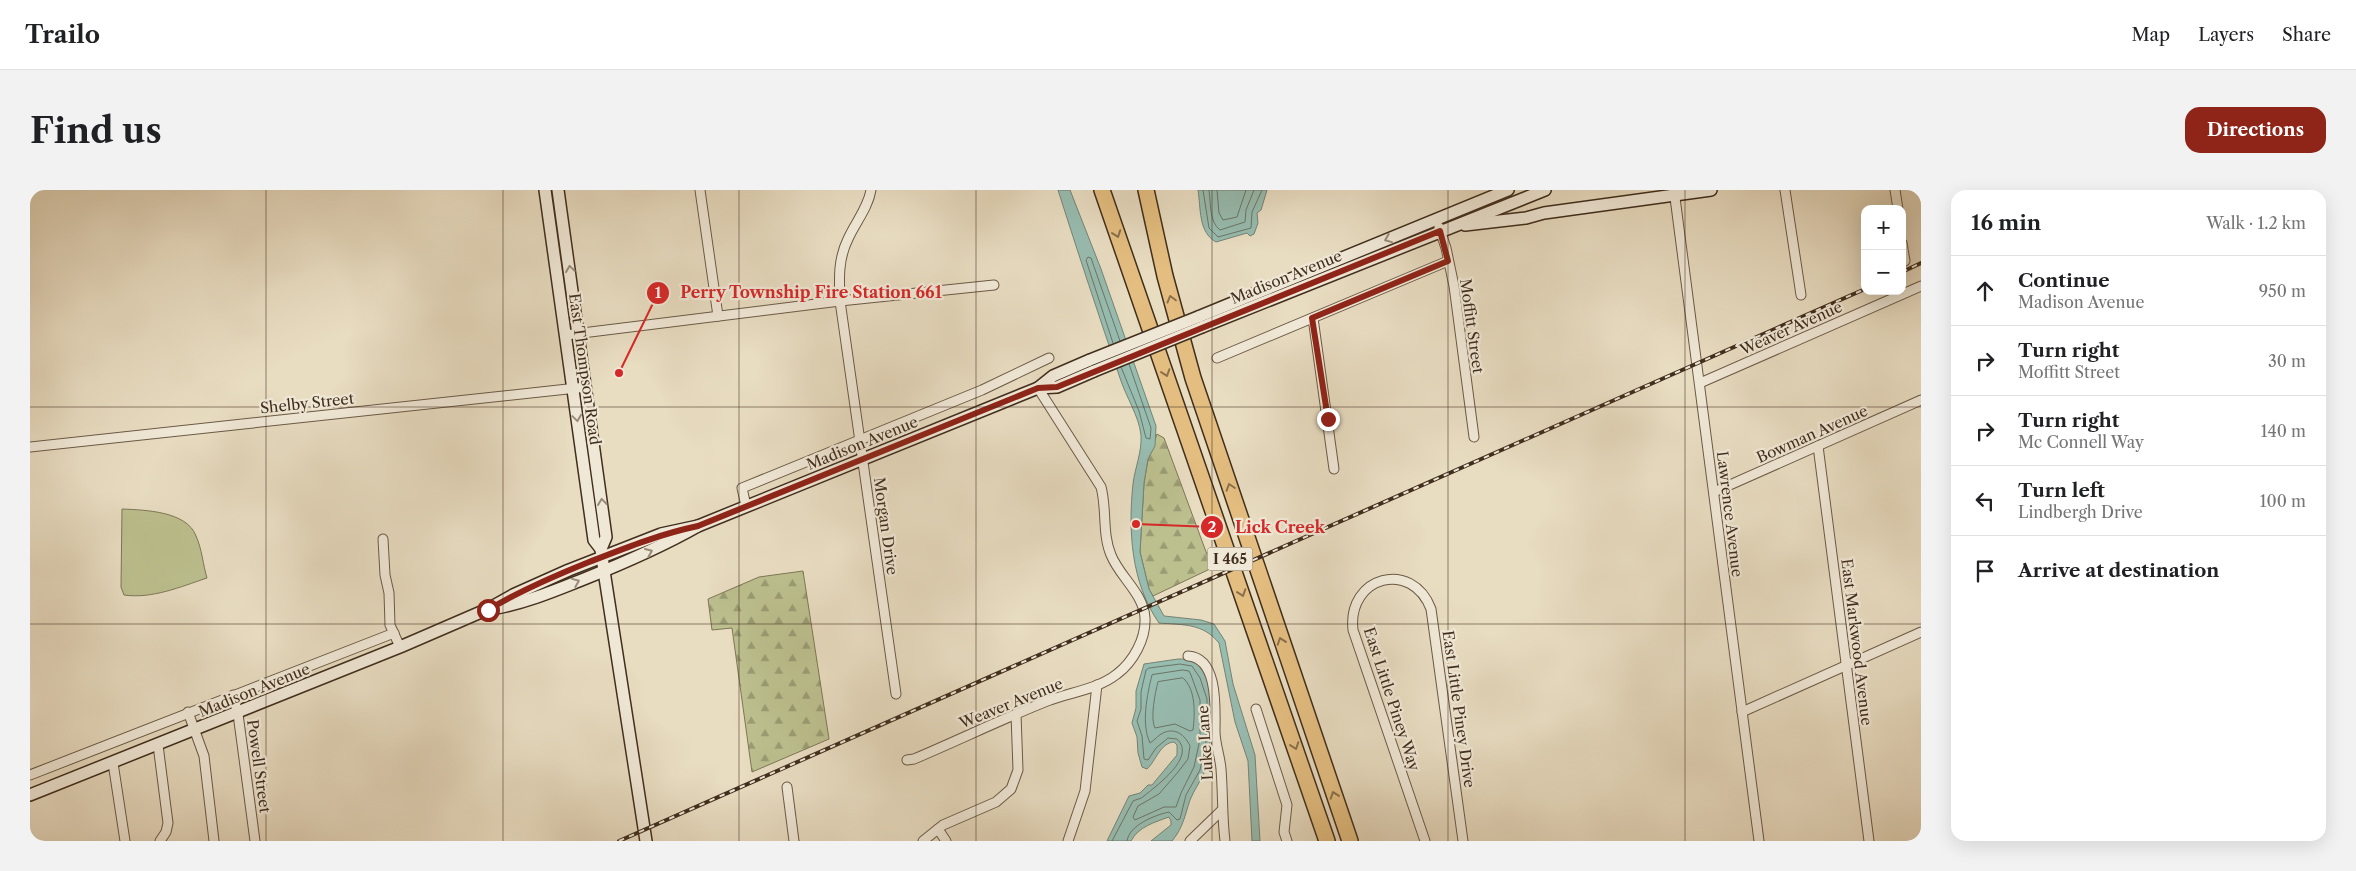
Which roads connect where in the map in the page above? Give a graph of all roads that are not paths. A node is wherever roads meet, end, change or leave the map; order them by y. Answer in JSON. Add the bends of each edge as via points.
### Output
{"nodes":[{"id":1,"x":545,"y":190,"type":"edge"},
{"id":2,"x":558,"y":190,"type":"edge"},
{"id":3,"x":700,"y":190,"type":"edge"},
{"id":4,"x":871,"y":190,"type":"edge"},
{"id":5,"x":1102,"y":190,"type":"edge"},
{"id":6,"x":1146,"y":190,"type":"edge"},
{"id":7,"x":1508,"y":190,"type":"edge"},
{"id":8,"x":1544,"y":190,"type":"edge"},
{"id":9,"x":1711,"y":190,"type":"edge"},
{"id":10,"x":1785,"y":190,"type":"edge"},
{"id":11,"x":1895,"y":190,"type":"edge"},
{"id":12,"x":1674,"y":192,"type":"edge"},
{"id":13,"x":1531,"y":195,"type":"junction"},
{"id":14,"x":1897,"y":205,"type":"edge"},
{"id":15,"x":1491,"y":211,"type":"junction"},
{"id":16,"x":1455,"y":212,"type":"junction"},
{"id":17,"x":1544,"y":213,"type":"junction"},
{"id":18,"x":1438,"y":225,"type":"junction"},
{"id":19,"x":1455,"y":226,"type":"junction"},
{"id":20,"x":1448,"y":261,"type":"junction"},
{"id":21,"x":994,"y":285,"type":"dead end"},
{"id":22,"x":1921,"y":286,"type":"edge"},
{"id":23,"x":1801,"y":295,"type":"dead end"},
{"id":24,"x":840,"y":301,"type":"junction"},
{"id":25,"x":718,"y":316,"type":"junction"},
{"id":26,"x":1312,"y":318,"type":"junction"},
{"id":27,"x":578,"y":334,"type":"junction"},
{"id":28,"x":566,"y":335,"type":"junction"},
{"id":29,"x":1049,"y":358,"type":"dead end"},
{"id":30,"x":1216,"y":358,"type":"dead end"},
{"id":31,"x":1700,"y":384,"type":"junction"},
{"id":32,"x":586,"y":387,"type":"junction"},
{"id":33,"x":1038,"y":388,"type":"junction"},
{"id":34,"x":572,"y":389,"type":"junction"},
{"id":35,"x":1921,"y":400,"type":"edge"},
{"id":36,"x":1474,"y":437,"type":"dead end"},
{"id":37,"x":860,"y":440,"type":"junction"},
{"id":38,"x":1818,"y":446,"type":"junction"},
{"id":39,"x":30,"y":447,"type":"edge"},
{"id":40,"x":862,"y":459,"type":"junction"},
{"id":41,"x":1334,"y":469,"type":"dead end"},
{"id":42,"x":1714,"y":492,"type":"junction"},
{"id":43,"x":746,"y":506,"type":"junction"},
{"id":44,"x":698,"y":526,"type":"junction"},
{"id":45,"x":383,"y":539,"type":"dead end"},
{"id":46,"x":602,"y":553,"type":"junction"},
{"id":47,"x":604,"y":571,"type":"junction"},
{"id":48,"x":1414,"y":586,"type":"joint"},
{"id":49,"x":488,"y":610,"type":"junction"},
{"id":50,"x":1921,"y":632,"type":"edge"},
{"id":51,"x":394,"y":633,"type":"junction"},
{"id":52,"x":400,"y":648,"type":"junction"},
{"id":53,"x":1188,"y":656,"type":"dead end"},
{"id":54,"x":1847,"y":666,"type":"junction"},
{"id":55,"x":1097,"y":685,"type":"junction"},
{"id":56,"x":896,"y":694,"type":"dead end"},
{"id":57,"x":233,"y":695,"type":"junction"},
{"id":58,"x":1256,"y":710,"type":"dead end"},
{"id":59,"x":188,"y":712,"type":"junction"},
{"id":60,"x":1742,"y":712,"type":"junction"},
{"id":61,"x":238,"y":714,"type":"junction"},
{"id":62,"x":1016,"y":714,"type":"junction"},
{"id":63,"x":195,"y":731,"type":"junction"},
{"id":64,"x":158,"y":745,"type":"junction"},
{"id":65,"x":907,"y":760,"type":"dead end"},
{"id":66,"x":113,"y":763,"type":"junction"},
{"id":67,"x":30,"y":775,"type":"edge"},
{"id":68,"x":786,"y":787,"type":"dead end"},
{"id":69,"x":30,"y":795,"type":"edge"},
{"id":70,"x":1221,"y":811,"type":"junction"},
{"id":71,"x":938,"y":829,"type":"junction"},
{"id":72,"x":125,"y":841,"type":"edge"},
{"id":73,"x":160,"y":841,"type":"edge"},
{"id":74,"x":214,"y":841,"type":"edge"},
{"id":75,"x":255,"y":841,"type":"edge"},
{"id":76,"x":646,"y":841,"type":"edge"},
{"id":77,"x":794,"y":841,"type":"edge"},
{"id":78,"x":923,"y":841,"type":"edge"},
{"id":79,"x":946,"y":841,"type":"edge"},
{"id":80,"x":1068,"y":841,"type":"edge"},
{"id":81,"x":1190,"y":841,"type":"edge"},
{"id":82,"x":1225,"y":841,"type":"edge"},
{"id":83,"x":1287,"y":841,"type":"edge"},
{"id":84,"x":1327,"y":841,"type":"edge"},
{"id":85,"x":1350,"y":841,"type":"edge"},
{"id":86,"x":1424,"y":841,"type":"edge"},
{"id":87,"x":1463,"y":841,"type":"edge"},
{"id":88,"x":1759,"y":841,"type":"edge"},
{"id":89,"x":1869,"y":841,"type":"edge"}],
"edges":[{"from":1,"to":28,"type":"main road","name":"East Thompson Road"},
{"from":27,"to":2,"type":"main road","name":"East Thompson Road","one_way":true},
{"from":3,"to":25,"type":"street"},
{"from":4,"to":24,"type":"street","name":"Morgan Drive","via":[[842,253]]},
{"from":5,"to":84,"type":"highway","number":"I 465","one_way":true},
{"from":85,"to":6,"type":"highway","number":"I 465","one_way":true,"via":[[1193,378],[1167,285]]},
{"from":7,"to":16,"type":"main road","name":"Madison Avenue"},
{"from":8,"to":13,"type":"main road","name":"Madison Avenue"},
{"from":9,"to":12,"type":"main road"},
{"from":10,"to":23,"type":"street"},
{"from":11,"to":14,"type":"street"},
{"from":12,"to":17,"type":"main road"},
{"from":12,"to":31,"type":"street","name":"Lawrence Avenue"},
{"from":13,"to":15,"type":"main road","name":"Madison Avenue"},
{"from":13,"to":17,"type":"main road","via":[[1532,205]]},
{"from":15,"to":16,"type":"main road"},
{"from":15,"to":17,"type":"main road"},
{"from":15,"to":19,"type":"main road","name":"Madison Avenue"},
{"from":16,"to":18,"type":"main road","name":"Madison Avenue"},
{"from":17,"to":19,"type":"main road","via":[[1516,220]]},
{"from":18,"to":19,"type":"main road","name":"Madison Avenue"},
{"from":18,"to":20,"type":"street","name":"Moffitt Street"},
{"from":18,"to":33,"type":"main road","name":"Madison Avenue","bridge":true,"via":[[1092,366],[1057,387]]},
{"from":20,"to":26,"type":"street"},
{"from":20,"to":36,"type":"street","name":"Moffitt Street"},
{"from":21,"to":24,"type":"street"},
{"from":22,"to":31,"type":"street","name":"Weaver Avenue"},
{"from":24,"to":25,"type":"street"},
{"from":24,"to":37,"type":"street","name":"Morgan Drive"},
{"from":25,"to":27,"type":"street"},
{"from":26,"to":30,"type":"street"},
{"from":26,"to":41,"type":"street"},
{"from":27,"to":28,"type":"street"},
{"from":27,"to":32,"type":"main road","name":"East Thompson Road"},
{"from":28,"to":34,"type":"main road","name":"East Thompson Road"},
{"from":29,"to":37,"type":"street","name":"Madison Avenue","via":[[982,390]]},
{"from":31,"to":42,"type":"street","name":"Lawrence Avenue"},
{"from":32,"to":34,"type":"street","name":"Shelby Street"},
{"from":46,"to":32,"type":"main road","name":"East Thompson Road","one_way":true,"via":[[606,537]]},
{"from":33,"to":40,"type":"main road","name":"Madison Avenue"},
{"from":33,"to":55,"type":"street","name":"Weaver Avenue","via":[[1098,481],[1104,500],[1111,555],[1145,616],[1141,640],[1134,655],[1111,679]]},
{"from":34,"to":39,"type":"street","name":"Shelby Street"},
{"from":34,"to":46,"type":"main road","name":"East Thompson Road","one_way":true,"via":[[594,540]]},
{"from":35,"to":38,"type":"street","name":"Bowman Avenue"},
{"from":37,"to":40,"type":"street","name":"Morgan Drive"},
{"from":37,"to":43,"type":"street","name":"Madison Avenue","via":[[742,488]]},
{"from":38,"to":42,"type":"street","name":"Bowman Avenue"},
{"from":38,"to":54,"type":"street","name":"East Markwood Avenue"},
{"from":40,"to":43,"type":"main road","name":"Madison Avenue"},
{"from":40,"to":56,"type":"street","name":"Morgan Drive"},
{"from":42,"to":60,"type":"street","name":"Lawrence Avenue"},
{"from":43,"to":44,"type":"main road","name":"Madison Avenue"},
{"from":44,"to":46,"type":"main road","name":"Madison Avenue"},
{"from":47,"to":44,"type":"main road","name":"Madison Avenue","one_way":true,"via":[[664,546]]},
{"from":45,"to":51,"type":"street","via":[[385,575],[390,593],[390,625]]},
{"from":46,"to":47,"type":"main road","name":"East Thompson Road"},
{"from":46,"to":49,"type":"main road","name":"Madison Avenue"},
{"from":49,"to":47,"type":"main road","name":"Madison Avenue","one_way":true,"via":[[546,594]]},
{"from":47,"to":76,"type":"main road","name":"East Thompson Road"},
{"from":48,"to":86,"type":"street","name":"East Little Piney Way","via":[[1395,579],[1371,586],[1359,597],[1352,619]]},
{"from":48,"to":87,"type":"street","name":"East Little Piney Drive","via":[[1426,597],[1431,608]]},
{"from":49,"to":52,"type":"main road","name":"Madison Avenue"},
{"from":50,"to":54,"type":"street"},
{"from":51,"to":52,"type":"street"},
{"from":51,"to":57,"type":"street","name":"Madison Avenue"},
{"from":52,"to":61,"type":"main road","name":"Madison Avenue"},
{"from":53,"to":70,"type":"street","name":"Luke Lane","via":[[1202,662],[1215,691]]},
{"from":54,"to":60,"type":"street"},
{"from":54,"to":89,"type":"street","name":"East Markwood Avenue"},
{"from":55,"to":62,"type":"street","name":"Weaver Avenue"},
{"from":55,"to":80,"type":"street","via":[[1085,791]]},
{"from":57,"to":59,"type":"street","name":"Madison Avenue"},
{"from":57,"to":61,"type":"street","name":"Powell Street"},
{"from":58,"to":83,"type":"street","via":[[1287,806],[1284,832]]},
{"from":59,"to":63,"type":"street"},
{"from":59,"to":67,"type":"street","name":"Madison Avenue"},
{"from":60,"to":88,"type":"street","name":"Lawrence Avenue"},
{"from":61,"to":63,"type":"main road","name":"Madison Avenue"},
{"from":61,"to":75,"type":"street","name":"Powell Street"},
{"from":62,"to":65,"type":"street","name":"Weaver Avenue","via":[[914,760]]},
{"from":62,"to":71,"type":"street","via":[[1018,770],[1011,789],[993,804]]},
{"from":63,"to":64,"type":"main road","name":"Madison Avenue"},
{"from":63,"to":74,"type":"street","via":[[204,756]]},
{"from":64,"to":66,"type":"main road","name":"Madison Avenue"},
{"from":64,"to":73,"type":"street","via":[[168,823]]},
{"from":66,"to":69,"type":"main road","name":"Madison Avenue"},
{"from":66,"to":72,"type":"street"},
{"from":68,"to":77,"type":"street"},
{"from":70,"to":81,"type":"street"},
{"from":70,"to":82,"type":"street","name":"Luke Lane"},
{"from":71,"to":78,"type":"street"},
{"from":71,"to":79,"type":"street"}]}
